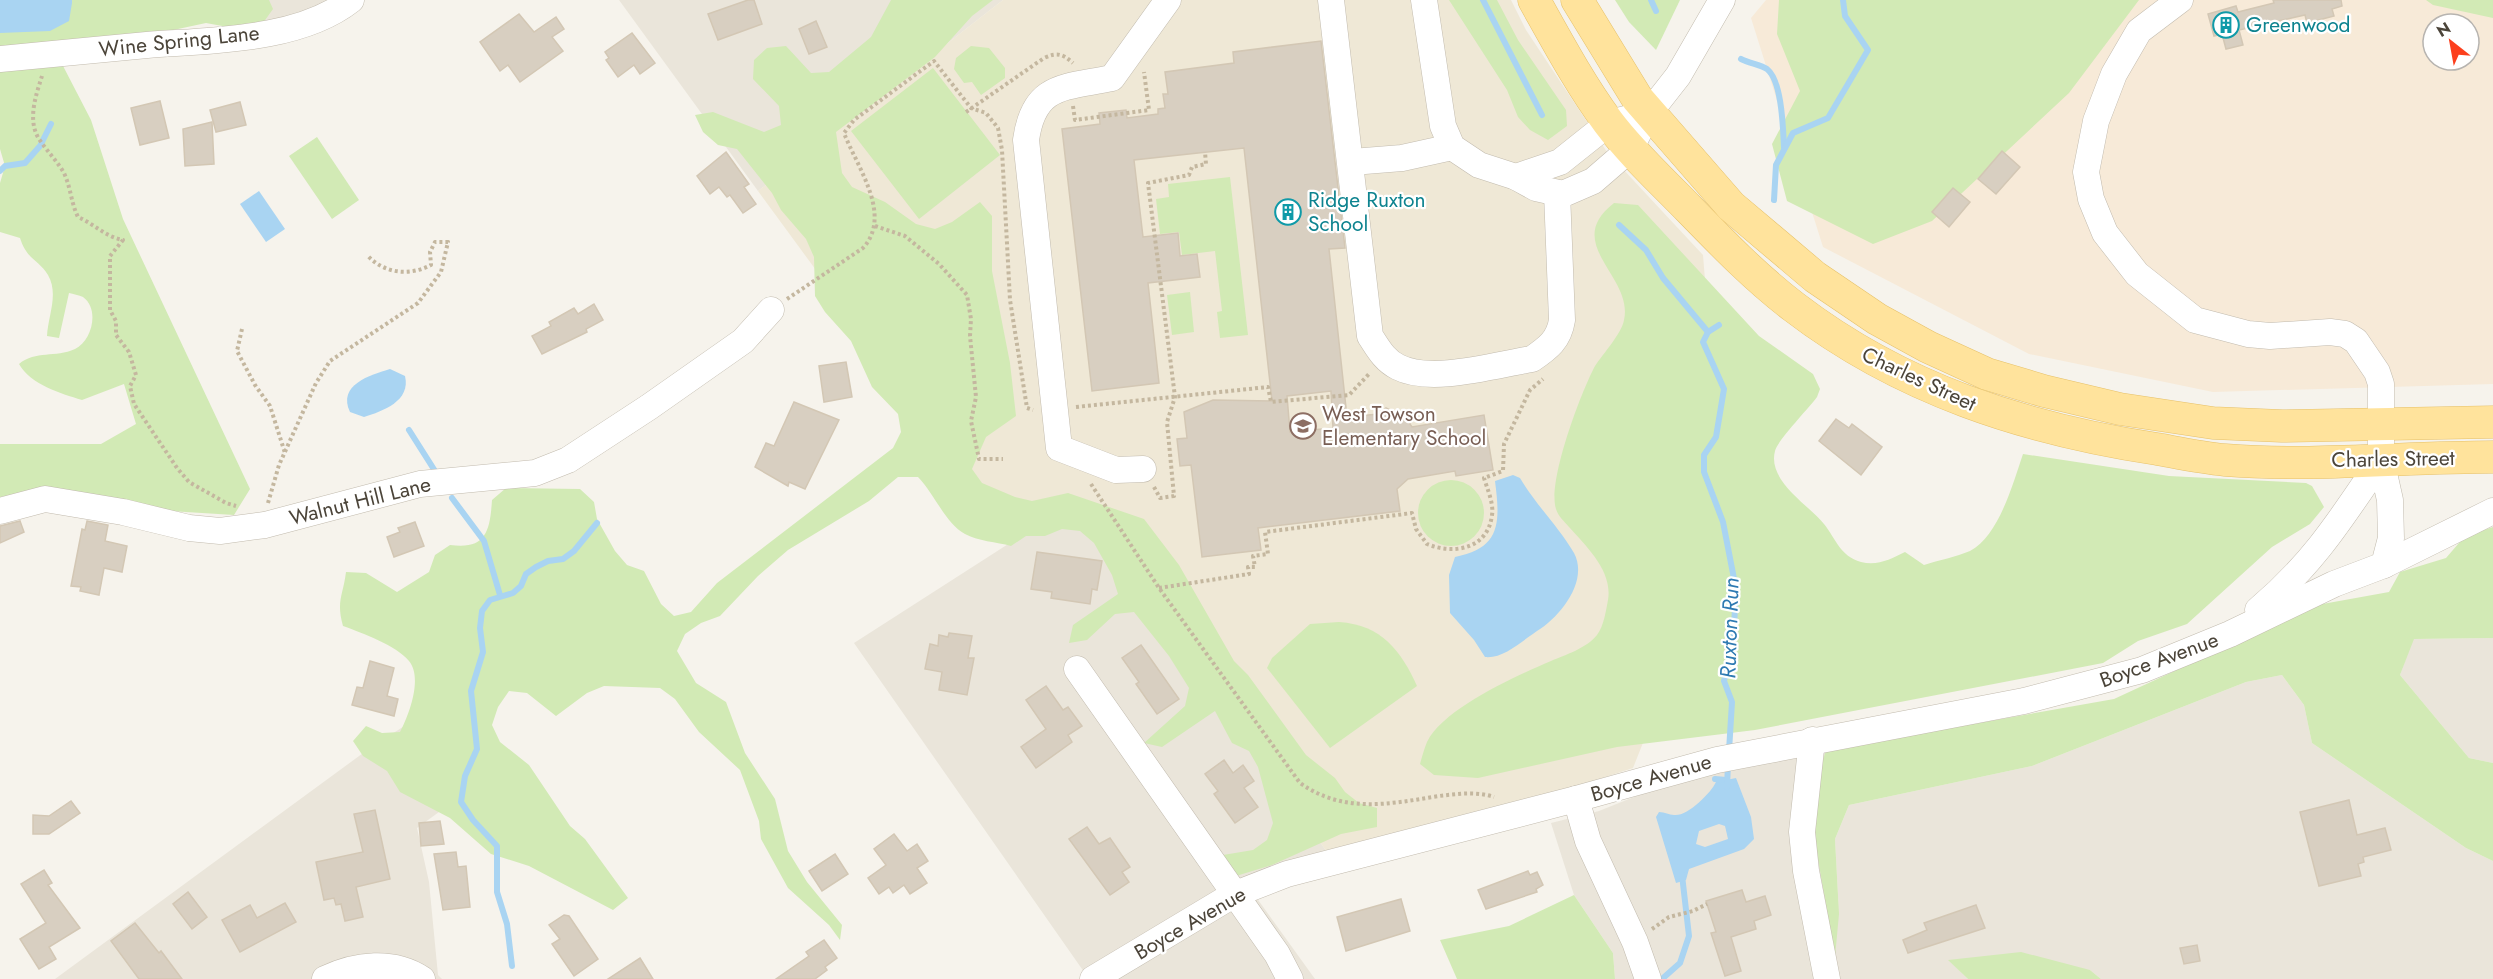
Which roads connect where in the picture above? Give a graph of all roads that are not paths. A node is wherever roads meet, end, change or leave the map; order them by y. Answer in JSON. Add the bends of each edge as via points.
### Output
{"nodes":[{"id":1,"x":351,"y":0,"type":"edge"},
{"id":2,"x":1167,"y":0,"type":"edge"},
{"id":3,"x":1331,"y":0,"type":"edge"},
{"id":4,"x":1424,"y":0,"type":"edge"},
{"id":5,"x":1534,"y":0,"type":"edge"},
{"id":6,"x":1577,"y":0,"type":"edge"},
{"id":7,"x":1722,"y":0,"type":"edge"},
{"id":8,"x":2180,"y":0,"type":"edge"},
{"id":9,"x":0,"y":59,"type":"edge"},
{"id":10,"x":1649,"y":113,"type":"junction"},
{"id":11,"x":1609,"y":123,"type":"junction"},
{"id":12,"x":1452,"y":147,"type":"junction"},
{"id":13,"x":1630,"y":149,"type":"junction"},
{"id":14,"x":1352,"y":162,"type":"junction"},
{"id":15,"x":1516,"y":177,"type":"junction"},
{"id":16,"x":1557,"y":193,"type":"junction"},
{"id":17,"x":771,"y":310,"type":"road end"},
{"id":18,"x":2493,"y":422,"type":"edge"},
{"id":19,"x":2382,"y":424,"type":"junction"},
{"id":20,"x":2493,"y":457,"type":"edge"},
{"id":21,"x":2381,"y":460,"type":"junction"},
{"id":22,"x":1143,"y":469,"type":"road end"},
{"id":23,"x":0,"y":511,"type":"edge"},
{"id":24,"x":2493,"y":511,"type":"edge"},
{"id":25,"x":2384,"y":565,"type":"junction"},
{"id":26,"x":2230,"y":634,"type":"junction"},
{"id":27,"x":1077,"y":669,"type":"dead end"},
{"id":28,"x":1812,"y":740,"type":"junction"},
{"id":29,"x":1576,"y":800,"type":"junction"},
{"id":30,"x":1233,"y":895,"type":"junction"},
{"id":31,"x":325,"y":979,"type":"edge"},
{"id":32,"x":422,"y":979,"type":"edge"},
{"id":33,"x":1093,"y":979,"type":"edge"},
{"id":34,"x":1290,"y":979,"type":"edge"},
{"id":35,"x":1648,"y":979,"type":"edge"},
{"id":36,"x":1827,"y":979,"type":"edge"}],
"edges":[{"from":1,"to":9,"type":"street","name":"Wine Spring Lane","via":[[293,28],[223,39]]},
{"from":2,"to":22,"type":"street","via":[[1112,78],[1056,88],[1041,100],[1029,120],[1026,140],[1059,448],[1116,470]]},
{"from":3,"to":14,"type":"street"},
{"from":4,"to":12,"type":"street","via":[[1443,126]]},
{"from":5,"to":11,"type":"main road","name":"Charles Street"},
{"from":6,"to":10,"type":"main road","name":"Charles Street","via":[[1619,72]]},
{"from":7,"to":10,"type":"street","via":[[1678,76]]},
{"from":8,"to":19,"type":"street","via":[[2139,31],[2114,74],[2096,121],[2086,172],[2091,199],[2105,233],[2138,274],[2194,320],[2248,334],[2330,332],[2345,334],[2356,341],[2381,384]]},
{"from":10,"to":11,"type":"street"},
{"from":10,"to":13,"type":"street"},
{"from":10,"to":19,"type":"main road","name":"Charles Street","via":[[1731,206],[1815,277],[1877,319],[1987,374],[2120,409],[2213,423]]},
{"from":11,"to":13,"type":"main road","name":"Charles Street"},
{"from":11,"to":15,"type":"street","via":[[1560,162]]},
{"from":12,"to":14,"type":"street","via":[[1402,158]]},
{"from":12,"to":15,"type":"street","via":[[1479,165]]},
{"from":13,"to":16,"type":"street","via":[[1580,189]]},
{"from":13,"to":21,"type":"main road","name":"Charles Street","via":[[1748,270],[1796,308],[1853,347],[1967,404],[2113,442],[2224,460]]},
{"from":14,"to":16,"type":"street","via":[[1370,336],[1381,354],[1396,367],[1414,373],[1434,374],[1532,359],[1559,337],[1562,320]]},
{"from":15,"to":16,"type":"street"},
{"from":17,"to":23,"type":"street","name":"Walnut Hill Lane","via":[[743,340],[650,407],[552,467],[535,473],[420,484],[265,525],[220,531],[45,499]]},
{"from":18,"to":19,"type":"main road","name":"Charles Street"},
{"from":19,"to":21,"type":"street"},
{"from":20,"to":21,"type":"main road","name":"Charles Street"},
{"from":21,"to":25,"type":"street","via":[[2390,500],[2391,538]]},
{"from":21,"to":26,"type":"street","name":"Boyce Avenue","via":[[2313,559]]},
{"from":24,"to":25,"type":"street","name":"Boyce Avenue"},
{"from":25,"to":26,"type":"street","name":"Boyce Avenue","via":[[2334,584]]},
{"from":26,"to":28,"type":"street","name":"Boyce Avenue","via":[[2104,681],[2024,701]]},
{"from":27,"to":30,"type":"street"},
{"from":28,"to":29,"type":"street","name":"Boyce Avenue","via":[[1727,758]]},
{"from":28,"to":36,"type":"street","via":[[1802,832]]},
{"from":29,"to":30,"type":"street","name":"Boyce Avenue","via":[[1287,873]]},
{"from":29,"to":35,"type":"street","via":[[1588,842]]},
{"from":30,"to":33,"type":"street","name":"Boyce Avenue"},
{"from":30,"to":34,"type":"street","via":[[1277,954]]},
{"from":31,"to":32,"type":"street","via":[[366,966],[400,970]]}]}
